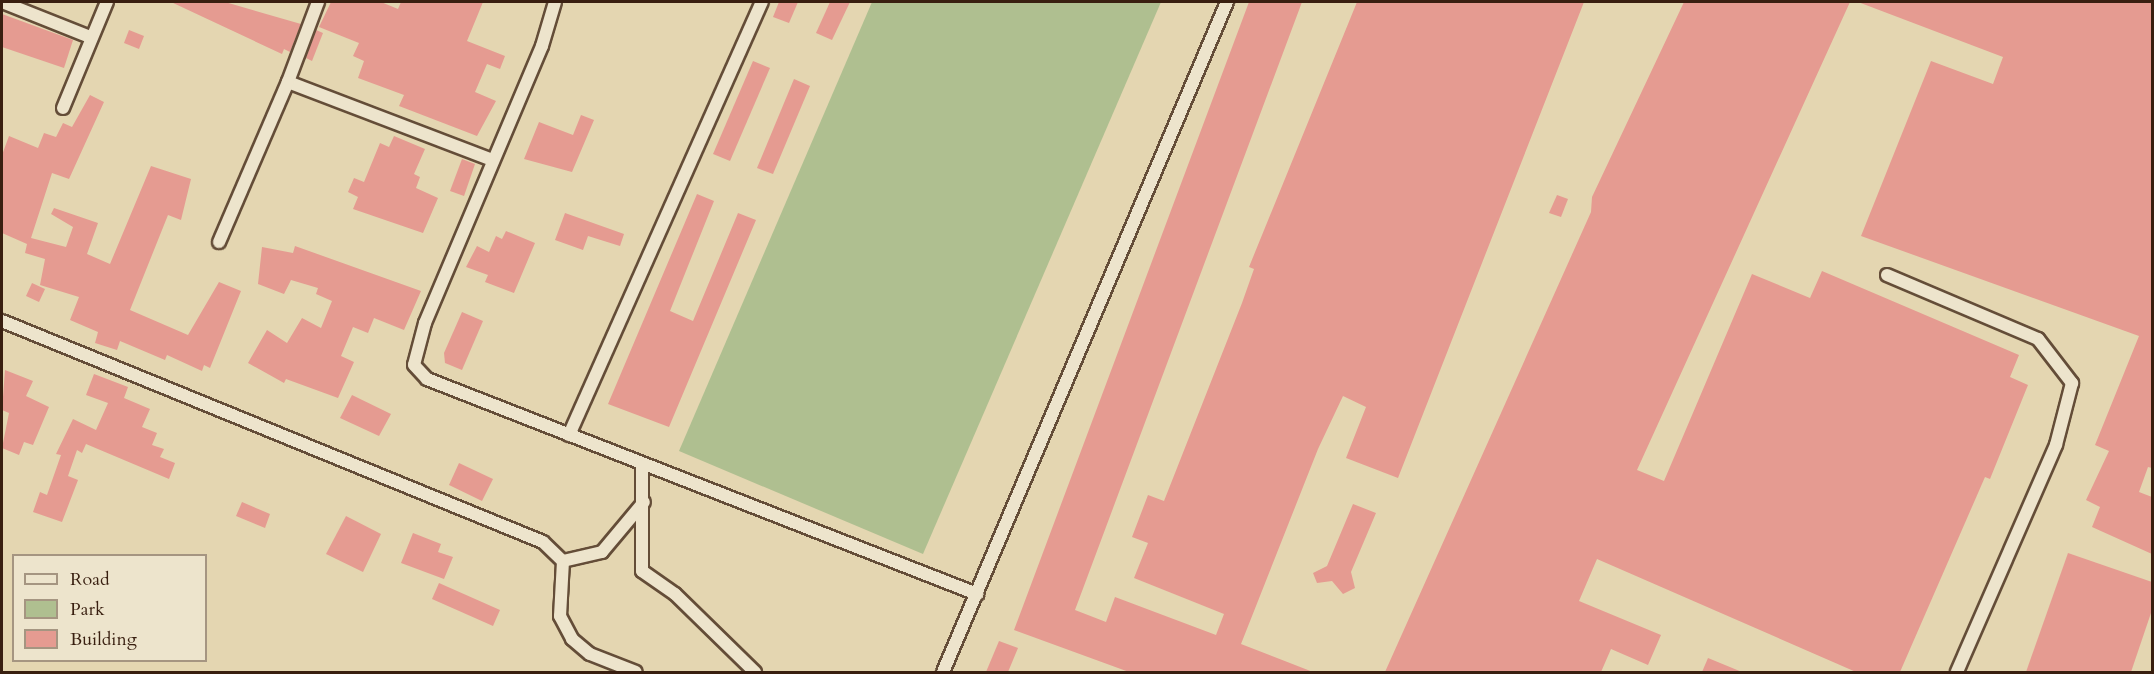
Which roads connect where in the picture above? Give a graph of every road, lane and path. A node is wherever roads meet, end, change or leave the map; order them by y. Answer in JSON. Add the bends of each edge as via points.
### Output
{"nodes":[{"id":1,"x":2,"y":2,"type":"edge"},
{"id":2,"x":107,"y":2,"type":"edge"},
{"id":3,"x":318,"y":2,"type":"edge"},
{"id":4,"x":555,"y":2,"type":"edge"},
{"id":5,"x":762,"y":2,"type":"edge"},
{"id":6,"x":1227,"y":2,"type":"edge"},
{"id":7,"x":90,"y":37,"type":"junction"},
{"id":8,"x":288,"y":82,"type":"junction"},
{"id":9,"x":63,"y":108,"type":"dead end"},
{"id":10,"x":492,"y":160,"type":"junction"},
{"id":11,"x":219,"y":242,"type":"dead end"},
{"id":12,"x":1887,"y":275,"type":"dead end"},
{"id":13,"x":2,"y":321,"type":"edge"},
{"id":14,"x":569,"y":435,"type":"junction"},
{"id":15,"x":642,"y":466,"type":"junction"},
{"id":16,"x":644,"y":502,"type":"junction"},
{"id":17,"x":562,"y":561,"type":"junction"},
{"id":18,"x":977,"y":594,"type":"junction"},
{"id":19,"x":636,"y":672,"type":"edge"},
{"id":20,"x":755,"y":672,"type":"edge"},
{"id":21,"x":943,"y":672,"type":"edge"},
{"id":22,"x":1957,"y":672,"type":"edge"}],
"edges":[{"from":1,"to":7,"type":"street"},
{"from":2,"to":7,"type":"street"},
{"from":3,"to":8,"type":"street"},
{"from":4,"to":10,"type":"street","via":[[542,46]]},
{"from":5,"to":14,"type":"street"},
{"from":6,"to":18,"type":"street"},
{"from":7,"to":9,"type":"street"},
{"from":8,"to":10,"type":"street"},
{"from":8,"to":11,"type":"street"},
{"from":10,"to":14,"type":"street","via":[[425,323],[414,365],[427,379]]},
{"from":12,"to":22,"type":"street","via":[[2038,339],[2072,383],[2056,445]]},
{"from":13,"to":17,"type":"street","via":[[543,542]]},
{"from":14,"to":15,"type":"street"},
{"from":15,"to":16,"type":"street"},
{"from":15,"to":18,"type":"street"},
{"from":16,"to":17,"type":"street","via":[[602,552]]},
{"from":16,"to":20,"type":"street","via":[[642,571],[675,594]]},
{"from":17,"to":19,"type":"street","via":[[560,616],[572,639],[590,654]]},
{"from":18,"to":21,"type":"street"}]}
